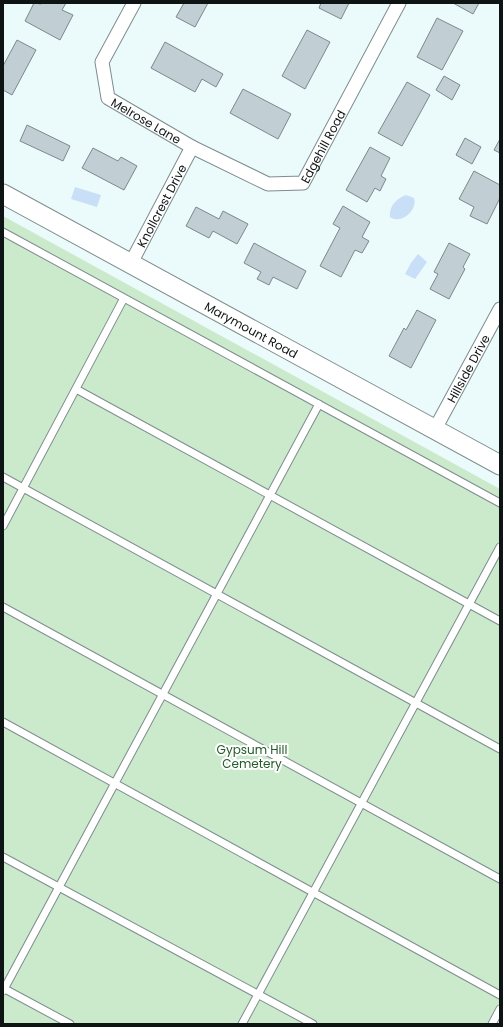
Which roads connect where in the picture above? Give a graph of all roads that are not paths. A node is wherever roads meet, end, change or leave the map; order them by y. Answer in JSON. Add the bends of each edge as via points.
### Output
{"nodes":[{"id":1,"x":134,"y":3,"type":"edge"},
{"id":2,"x":399,"y":3,"type":"edge"},
{"id":3,"x":192,"y":147,"type":"junction"},
{"id":4,"x":3,"y":194,"type":"edge"},
{"id":5,"x":3,"y":232,"type":"edge"},
{"id":6,"x":131,"y":263,"type":"junction"},
{"id":7,"x":124,"y":298,"type":"junction"},
{"id":8,"x":500,"y":309,"type":"edge"},
{"id":9,"x":76,"y":389,"type":"junction"},
{"id":10,"x":319,"y":404,"type":"junction"},
{"id":11,"x":434,"y":429,"type":"junction"},
{"id":12,"x":500,"y":465,"type":"edge"},
{"id":13,"x":3,"y":477,"type":"edge"},
{"id":14,"x":23,"y":488,"type":"junction"},
{"id":15,"x":270,"y":495,"type":"junction"},
{"id":16,"x":500,"y":503,"type":"edge"},
{"id":17,"x":3,"y":526,"type":"edge"},
{"id":18,"x":500,"y":547,"type":"edge"},
{"id":19,"x":217,"y":594,"type":"junction"},
{"id":20,"x":469,"y":604,"type":"junction"},
{"id":21,"x":3,"y":607,"type":"edge"},
{"id":22,"x":500,"y":621,"type":"edge"},
{"id":23,"x":162,"y":694,"type":"junction"},
{"id":24,"x":416,"y":703,"type":"junction"},
{"id":25,"x":3,"y":722,"type":"edge"},
{"id":26,"x":500,"y":749,"type":"edge"},
{"id":27,"x":115,"y":784,"type":"junction"},
{"id":28,"x":361,"y":803,"type":"junction"},
{"id":29,"x":3,"y":857,"type":"edge"},
{"id":30,"x":500,"y":879,"type":"edge"},
{"id":31,"x":59,"y":887,"type":"junction"},
{"id":32,"x":313,"y":892,"type":"junction"},
{"id":33,"x":3,"y":989,"type":"edge"},
{"id":34,"x":258,"y":994,"type":"junction"},
{"id":35,"x":500,"y":995,"type":"edge"},
{"id":36,"x":500,"y":1009,"type":"edge"},
{"id":37,"x":70,"y":1024,"type":"edge"},
{"id":38,"x":242,"y":1024,"type":"edge"},
{"id":39,"x":313,"y":1024,"type":"edge"},
{"id":40,"x":492,"y":1024,"type":"edge"}],
"edges":[{"from":1,"to":3,"type":"street","name":"Melrose Lane","via":[[102,62],[108,98]]},
{"from":2,"to":3,"type":"street","name":"Edgehill Road","via":[[304,183],[268,184]]},
{"from":3,"to":6,"type":"street","name":"Knollcrest Drive"},
{"from":4,"to":6,"type":"street","name":"Marymount Road"},
{"from":5,"to":7,"type":"lane"},
{"from":6,"to":11,"type":"street","name":"Marymount Road"},
{"from":7,"to":9,"type":"lane"},
{"from":7,"to":10,"type":"lane"},
{"from":8,"to":11,"type":"street","name":"Hillside Drive"},
{"from":9,"to":14,"type":"lane"},
{"from":9,"to":15,"type":"lane"},
{"from":10,"to":15,"type":"lane"},
{"from":10,"to":16,"type":"lane"},
{"from":11,"to":12,"type":"street","name":"Marymount Road"},
{"from":13,"to":14,"type":"lane"},
{"from":14,"to":17,"type":"lane"},
{"from":14,"to":19,"type":"lane"},
{"from":15,"to":19,"type":"lane"},
{"from":15,"to":20,"type":"lane"},
{"from":18,"to":20,"type":"lane"},
{"from":19,"to":23,"type":"lane"},
{"from":19,"to":24,"type":"lane"},
{"from":20,"to":22,"type":"lane"},
{"from":20,"to":24,"type":"lane"},
{"from":21,"to":23,"type":"lane"},
{"from":23,"to":27,"type":"lane"},
{"from":23,"to":28,"type":"lane"},
{"from":24,"to":26,"type":"lane"},
{"from":24,"to":28,"type":"lane"},
{"from":25,"to":27,"type":"lane"},
{"from":27,"to":31,"type":"lane"},
{"from":27,"to":32,"type":"lane"},
{"from":28,"to":30,"type":"lane"},
{"from":28,"to":32,"type":"lane"},
{"from":29,"to":31,"type":"lane"},
{"from":31,"to":33,"type":"lane"},
{"from":31,"to":34,"type":"lane"},
{"from":32,"to":34,"type":"lane"},
{"from":32,"to":35,"type":"lane"},
{"from":33,"to":37,"type":"lane"},
{"from":34,"to":38,"type":"lane"},
{"from":34,"to":39,"type":"lane"},
{"from":36,"to":40,"type":"lane"}]}
